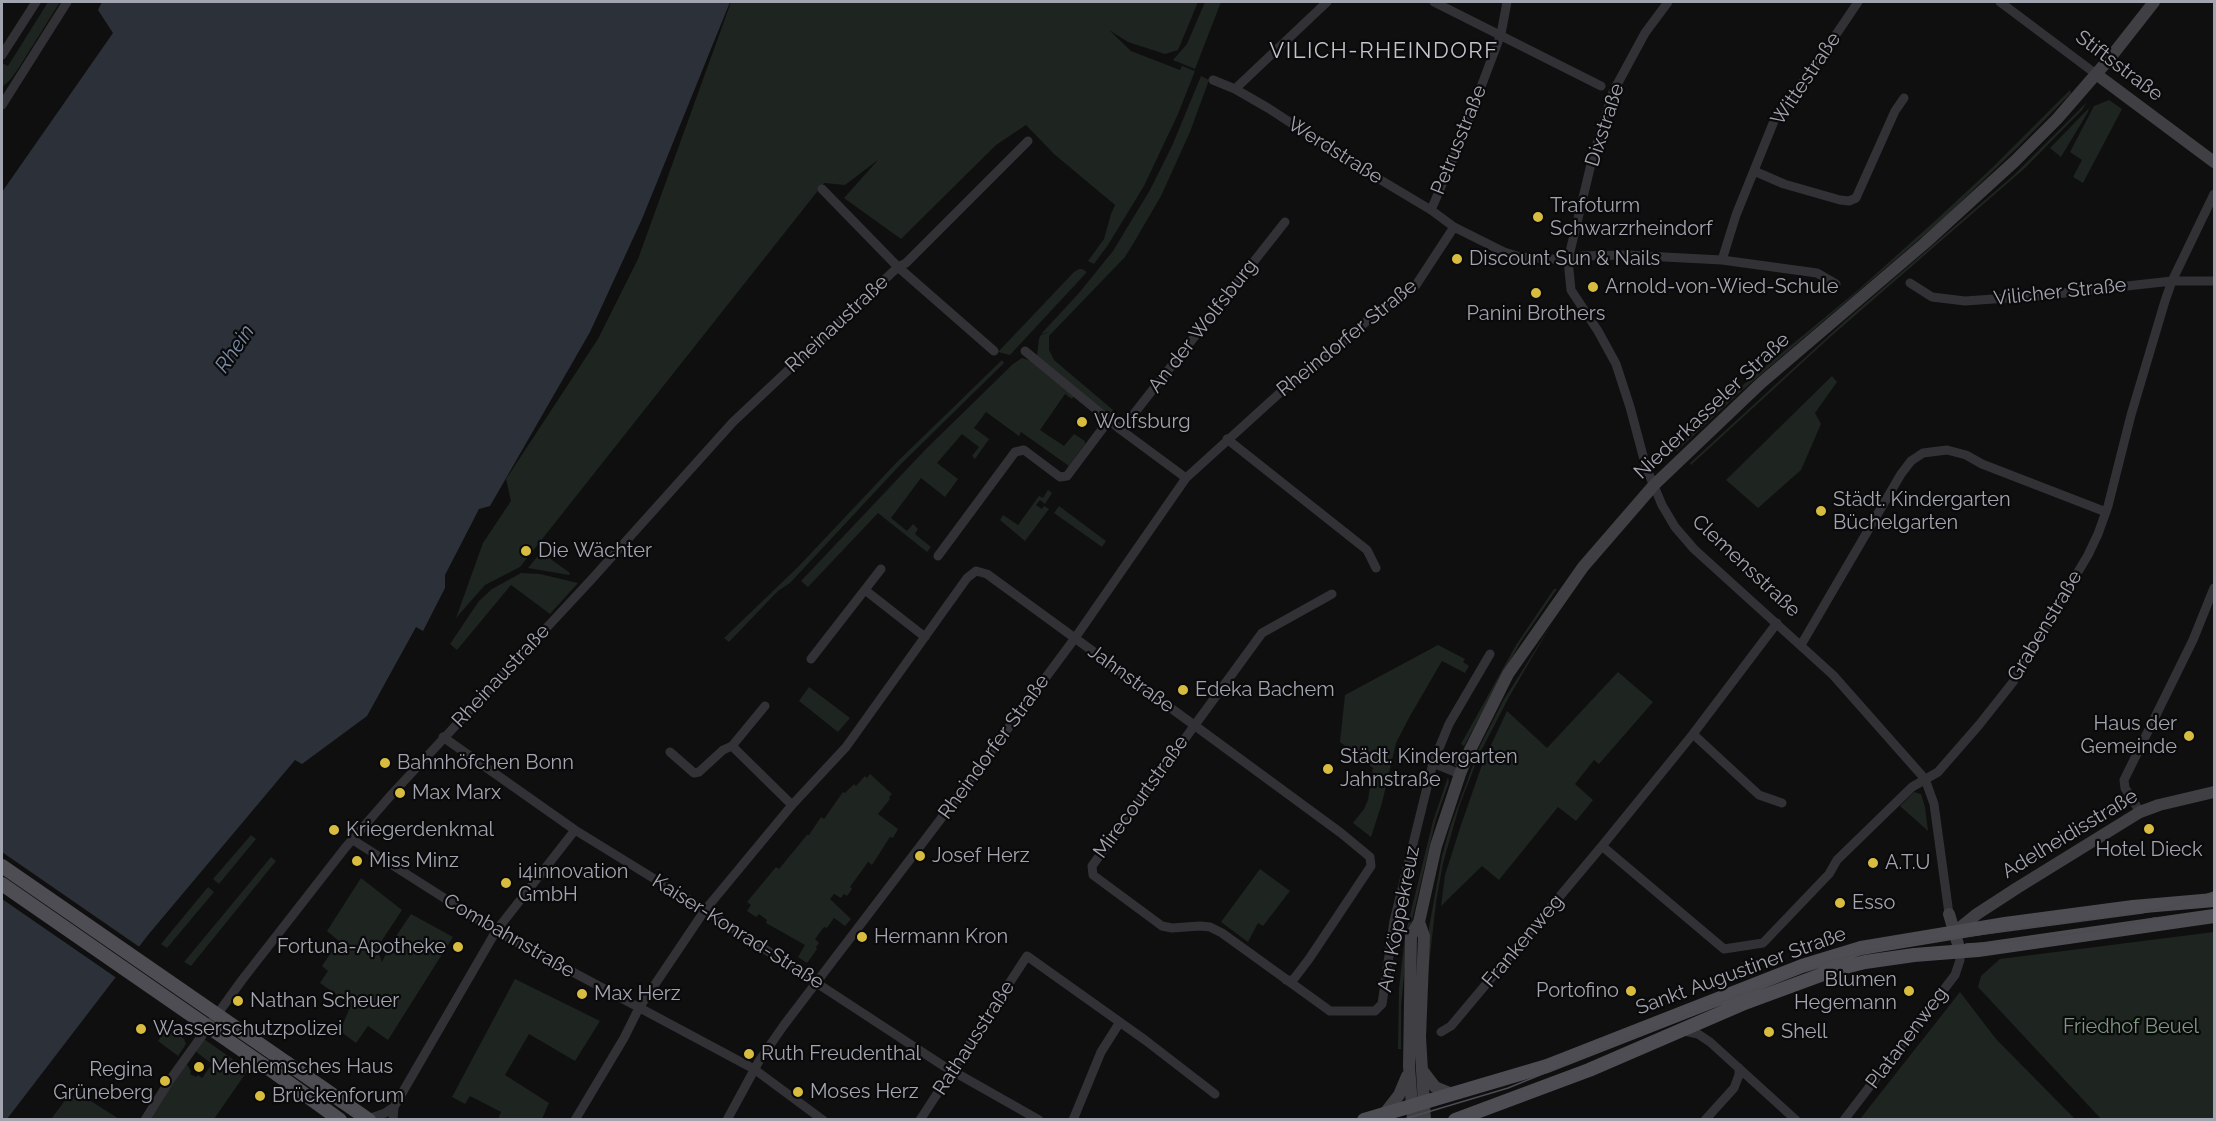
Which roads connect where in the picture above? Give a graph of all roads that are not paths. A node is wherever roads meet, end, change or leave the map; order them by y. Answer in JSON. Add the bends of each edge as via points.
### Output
{"nodes":[{"id":1,"x":36,"y":2,"type":"edge"},
{"id":2,"x":67,"y":2,"type":"edge"},
{"id":3,"x":1328,"y":2,"type":"edge"},
{"id":4,"x":1434,"y":2,"type":"edge"},
{"id":5,"x":1506,"y":2,"type":"edge"},
{"id":6,"x":1668,"y":2,"type":"edge"},
{"id":7,"x":1858,"y":2,"type":"edge"},
{"id":8,"x":2000,"y":2,"type":"edge"},
{"id":9,"x":2154,"y":2,"type":"edge"},
{"id":10,"x":1501,"y":34,"type":"junction"},
{"id":11,"x":2,"y":55,"type":"edge"},
{"id":12,"x":2096,"y":74,"type":"junction"},
{"id":13,"x":1213,"y":80,"type":"dead end"},
{"id":14,"x":1601,"y":86,"type":"dead end"},
{"id":15,"x":1235,"y":89,"type":"junction"},
{"id":16,"x":1904,"y":99,"type":"dead end"},
{"id":17,"x":3,"y":101,"type":"edge"},
{"id":18,"x":1028,"y":141,"type":"dead end"},
{"id":19,"x":2214,"y":162,"type":"edge"},
{"id":20,"x":1754,"y":171,"type":"junction"},
{"id":21,"x":822,"y":189,"type":"dead end"},
{"id":22,"x":2214,"y":194,"type":"edge"},
{"id":23,"x":1431,"y":210,"type":"junction"},
{"id":24,"x":1285,"y":222,"type":"dead end"},
{"id":25,"x":1454,"y":227,"type":"junction"},
{"id":26,"x":1568,"y":260,"type":"junction"},
{"id":27,"x":1722,"y":260,"type":"junction"},
{"id":28,"x":898,"y":267,"type":"junction"},
{"id":29,"x":2172,"y":281,"type":"junction"},
{"id":30,"x":2214,"y":281,"type":"edge"},
{"id":31,"x":1910,"y":283,"type":"dead end"},
{"id":32,"x":1836,"y":284,"type":"dead end"},
{"id":33,"x":994,"y":351,"type":"dead end"},
{"id":34,"x":1025,"y":351,"type":"dead end"},
{"id":35,"x":1109,"y":420,"type":"junction"},
{"id":36,"x":1121,"y":430,"type":"junction"},
{"id":37,"x":1227,"y":439,"type":"junction"},
{"id":38,"x":1185,"y":478,"type":"junction"},
{"id":39,"x":1654,"y":485,"type":"junction"},
{"id":40,"x":2106,"y":512,"type":"junction"},
{"id":41,"x":938,"y":556,"type":"dead end"},
{"id":42,"x":1376,"y":568,"type":"dead end"},
{"id":43,"x":881,"y":569,"type":"dead end"},
{"id":44,"x":2214,"y":588,"type":"edge"},
{"id":45,"x":865,"y":590,"type":"junction"},
{"id":46,"x":1332,"y":594,"type":"dead end"},
{"id":47,"x":1776,"y":623,"type":"junction"},
{"id":48,"x":925,"y":637,"type":"junction"},
{"id":49,"x":1075,"y":638,"type":"junction"},
{"id":50,"x":1801,"y":645,"type":"junction"},
{"id":51,"x":1490,"y":654,"type":"dead end"},
{"id":52,"x":811,"y":658,"type":"dead end"},
{"id":53,"x":765,"y":706,"type":"dead end"},
{"id":54,"x":1194,"y":724,"type":"junction"},
{"id":55,"x":1693,"y":734,"type":"junction"},
{"id":56,"x":443,"y":737,"type":"junction"},
{"id":57,"x":732,"y":746,"type":"junction"},
{"id":58,"x":670,"y":752,"type":"dead end"},
{"id":59,"x":1435,"y":758,"type":"junction"},
{"id":60,"x":1462,"y":769,"type":"junction"},
{"id":61,"x":1925,"y":779,"type":"junction"},
{"id":62,"x":2214,"y":792,"type":"edge"},
{"id":63,"x":1782,"y":803,"type":"dead end"},
{"id":64,"x":792,"y":805,"type":"junction"},
{"id":65,"x":2138,"y":808,"type":"junction"},
{"id":66,"x":575,"y":830,"type":"junction"},
{"id":67,"x":353,"y":840,"type":"junction"},
{"id":68,"x":1602,"y":846,"type":"junction"},
{"id":69,"x":2,"y":866,"type":"edge"},
{"id":70,"x":2,"y":884,"type":"edge"},
{"id":71,"x":2214,"y":900,"type":"edge"},
{"id":72,"x":705,"y":910,"type":"junction"},
{"id":73,"x":1949,"y":914,"type":"joint"},
{"id":74,"x":2214,"y":916,"type":"edge"},
{"id":75,"x":1956,"y":931,"type":"junction"},
{"id":76,"x":496,"y":932,"type":"junction"},
{"id":77,"x":1960,"y":951,"type":"junction"},
{"id":78,"x":1286,"y":980,"type":"junction"},
{"id":79,"x":818,"y":982,"type":"junction"},
{"id":80,"x":639,"y":1008,"type":"junction"},
{"id":81,"x":1713,"y":1016,"type":"junction"},
{"id":82,"x":1120,"y":1022,"type":"junction"},
{"id":83,"x":1683,"y":1030,"type":"junction"},
{"id":84,"x":1441,"y":1032,"type":"dead end"},
{"id":85,"x":1710,"y":1042,"type":"junction"},
{"id":86,"x":1415,"y":1067,"type":"junction"},
{"id":87,"x":1738,"y":1068,"type":"junction"},
{"id":88,"x":754,"y":1069,"type":"junction"},
{"id":89,"x":952,"y":1070,"type":"junction"},
{"id":90,"x":1755,"y":1082,"type":"junction"},
{"id":91,"x":1734,"y":1088,"type":"junction"},
{"id":92,"x":1215,"y":1094,"type":"dead end"},
{"id":93,"x":1452,"y":1094,"type":"junction"},
{"id":94,"x":394,"y":1107,"type":"junction"},
{"id":95,"x":1416,"y":1110,"type":"edge"},
{"id":96,"x":1385,"y":1113,"type":"junction"},
{"id":97,"x":145,"y":1119,"type":"edge"},
{"id":98,"x":340,"y":1119,"type":"edge"},
{"id":99,"x":369,"y":1119,"type":"edge"},
{"id":100,"x":393,"y":1119,"type":"edge"},
{"id":101,"x":575,"y":1119,"type":"edge"},
{"id":102,"x":727,"y":1119,"type":"edge"},
{"id":103,"x":823,"y":1119,"type":"edge"},
{"id":104,"x":920,"y":1119,"type":"edge"},
{"id":105,"x":1039,"y":1119,"type":"edge"},
{"id":106,"x":1073,"y":1119,"type":"edge"},
{"id":107,"x":1364,"y":1119,"type":"edge"},
{"id":108,"x":1425,"y":1119,"type":"edge"},
{"id":109,"x":1456,"y":1119,"type":"edge"},
{"id":110,"x":1705,"y":1119,"type":"edge"},
{"id":111,"x":1796,"y":1119,"type":"edge"},
{"id":112,"x":1844,"y":1119,"type":"edge"}],
"edges":[{"from":1,"to":11,"type":"street"},
{"from":2,"to":17,"type":"street"},
{"from":3,"to":15,"type":"street"},
{"from":4,"to":10,"type":"street"},
{"from":5,"to":10,"type":"street","name":"Petrusstraße"},
{"from":6,"to":26,"type":"street","name":"Dixstraße","via":[[1645,33],[1613,92]]},
{"from":7,"to":20,"type":"street","name":"Wittestraße","via":[[1774,121]]},
{"from":8,"to":12,"type":"street","name":"Stiftsstraße"},
{"from":9,"to":12,"type":"main road","name":"Niederkasseler Straße"},
{"from":10,"to":14,"type":"street"},
{"from":10,"to":23,"type":"street","name":"Petrusstraße"},
{"from":12,"to":19,"type":"main road","name":"Stiftsstraße"},
{"from":12,"to":39,"type":"main road","name":"Niederkasseler Straße","via":[[2015,161],[1761,383]]},
{"from":13,"to":15,"type":"street","name":"Werdstraße"},
{"from":15,"to":23,"type":"street","name":"Werdstraße"},
{"from":16,"to":20,"type":"street","via":[[1856,198],[1840,200]]},
{"from":18,"to":28,"type":"street","name":"Rheinaustraße"},
{"from":20,"to":27,"type":"street","name":"Wittestraße"},
{"from":21,"to":28,"type":"street","name":"Rheinaustraße"},
{"from":22,"to":29,"type":"street","name":"Grabenstraße"},
{"from":23,"to":25,"type":"street","name":"Werdstraße"},
{"from":24,"to":36,"type":"street","name":"An der Wolfsburg"},
{"from":25,"to":26,"type":"street","via":[[1520,257]]},
{"from":25,"to":37,"type":"street","name":"Rheindorfer Straße","via":[[1416,285],[1294,380]]},
{"from":26,"to":27,"type":"street","via":[[1626,255]]},
{"from":26,"to":39,"type":"street","name":"Clemensstraße","via":[[1571,290],[1616,364]]},
{"from":27,"to":32,"type":"street","via":[[1817,273]]},
{"from":28,"to":33,"type":"street"},
{"from":28,"to":56,"type":"street","name":"Rheinaustraße","via":[[733,422]]},
{"from":29,"to":30,"type":"street","name":"Vilicher Straße"},
{"from":29,"to":31,"type":"street","name":"Vilicher Straße","via":[[1965,301],[1932,297]]},
{"from":29,"to":40,"type":"street","name":"Grabenstraße","via":[[2143,370]]},
{"from":34,"to":35,"type":"street"},
{"from":35,"to":36,"type":"street"},
{"from":35,"to":41,"type":"street","via":[[1067,476],[1060,477],[1024,450],[1015,452]]},
{"from":36,"to":38,"type":"street"},
{"from":37,"to":38,"type":"street","name":"Rheindorfer Straße"},
{"from":37,"to":42,"type":"street","via":[[1367,550]]},
{"from":38,"to":49,"type":"street","name":"Rheindorfer Straße"},
{"from":39,"to":47,"type":"street","name":"Clemensstraße","via":[[1662,505],[1694,549]]},
{"from":39,"to":60,"type":"main road","name":"Niederkasseler Straße","via":[[1583,567],[1508,674]]},
{"from":40,"to":50,"type":"street","via":[[1966,455],[1947,450],[1923,453],[1900,474]]},
{"from":40,"to":61,"type":"street","name":"Grabenstraße","via":[[2088,555],[2013,682],[1938,772]]},
{"from":43,"to":45,"type":"street"},
{"from":44,"to":65,"type":"street","via":[[2193,640],[2124,780]]},
{"from":45,"to":48,"type":"street"},
{"from":45,"to":52,"type":"street"},
{"from":46,"to":54,"type":"street","name":"Mirecourtstraße","via":[[1262,633]]},
{"from":47,"to":50,"type":"street","name":"Clemensstraße"},
{"from":47,"to":55,"type":"street","name":"Frankenweg"},
{"from":48,"to":49,"type":"street","name":"Jahnstraße","via":[[976,571],[987,574]]},
{"from":48,"to":64,"type":"street","via":[[850,741]]},
{"from":49,"to":54,"type":"street","name":"Jahnstraße"},
{"from":49,"to":79,"type":"street","name":"Rheindorfer Straße"},
{"from":50,"to":61,"type":"street","name":"Clemensstraße","via":[[1833,675]]},
{"from":51,"to":59,"type":"street","name":"Am Köppekreuz","via":[[1449,724]]},
{"from":53,"to":57,"type":"street"},
{"from":54,"to":78,"type":"street","name":"Jahnstraße","via":[[1370,857],[1371,866],[1309,959],[1293,980]]},
{"from":54,"to":78,"type":"street","name":"Mirecourtstraße","via":[[1092,866],[1093,875],[1162,926],[1210,927]]},
{"from":55,"to":63,"type":"street","via":[[1759,795]]},
{"from":55,"to":68,"type":"street","name":"Frankenweg"},
{"from":56,"to":66,"type":"street","name":"Kaiser-Konrad-Straße"},
{"from":56,"to":67,"type":"street","name":"Rheinaustraße"},
{"from":57,"to":58,"type":"street","via":[[694,773]]},
{"from":57,"to":64,"type":"street"},
{"from":59,"to":60,"type":"street"},
{"from":59,"to":78,"type":"street","name":"Am Köppekreuz","via":[[1394,921],[1380,1008],[1330,1011]]},
{"from":60,"to":86,"type":"main road","name":"Niederkasseler Straße","via":[[1436,846],[1419,922],[1424,936]]},
{"from":61,"to":68,"type":"street","name":"Grabenstraße","via":[[1837,860],[1829,874],[1763,943],[1724,949]]},
{"from":61,"to":73,"type":"street","name":"Clemensstraße","via":[[1934,804]]},
{"from":62,"to":65,"type":"main road","name":"Adelheidisstraße"},
{"from":64,"to":72,"type":"street"},
{"from":65,"to":75,"type":"main road","name":"Adelheidisstraße"},
{"from":66,"to":72,"type":"street","name":"Kaiser-Konrad-Straße"},
{"from":66,"to":76,"type":"street"},
{"from":67,"to":76,"type":"street","name":"Combahnstraße"},
{"from":67,"to":97,"type":"street","name":"Rheinaustraße","via":[[225,1002]]},
{"from":68,"to":84,"type":"street","name":"Frankenweg","via":[[1451,1026]]},
{"from":69,"to":99,"type":"main road","bridge":true},
{"from":70,"to":98,"type":"main road","bridge":true},
{"from":71,"to":75,"type":"main road","name":"Sankt Augustiner Straße"},
{"from":72,"to":79,"type":"street","name":"Kaiser-Konrad-Straße"},
{"from":72,"to":80,"type":"street"},
{"from":73,"to":75,"type":"main road","name":"Clemensstraße"},
{"from":74,"to":77,"type":"main road","name":"Sankt Augustiner Straße"},
{"from":75,"to":77,"type":"main road","name":"Clemensstraße"},
{"from":75,"to":93,"type":"main road","name":"Sankt Augustiner Straße","via":[[1832,956],[1547,1066]]},
{"from":76,"to":80,"type":"street","name":"Combahnstraße"},
{"from":76,"to":94,"type":"street"},
{"from":77,"to":81,"type":"main road","name":"Sankt Augustiner Straße","via":[[1865,962],[1791,985]]},
{"from":77,"to":112,"type":"street","name":"Platanenweg","via":[[1954,975]]},
{"from":79,"to":88,"type":"street","name":"Rheindorfer Straße"},
{"from":79,"to":89,"type":"street","name":"Kaiser-Konrad-Straße"},
{"from":80,"to":88,"type":"street","name":"Combahnstraße"},
{"from":80,"to":101,"type":"street"},
{"from":81,"to":83,"type":"main road","name":"Sankt Augustiner Straße"},
{"from":81,"to":85,"type":"street","via":[[1706,1032]]},
{"from":82,"to":89,"type":"street","name":"Rathausstraße","via":[[1027,956]]},
{"from":82,"to":92,"type":"street"},
{"from":82,"to":106,"type":"street","via":[[1101,1052]]},
{"from":83,"to":85,"type":"street"},
{"from":83,"to":109,"type":"main road","name":"Sankt Augustiner Straße"},
{"from":85,"to":87,"type":"street"},
{"from":86,"to":93,"type":"main road","via":[[1435,1088]]},
{"from":86,"to":95,"type":"main road","name":"Niederkasseler Straße"},
{"from":86,"to":96,"type":"main road"},
{"from":87,"to":90,"type":"street"},
{"from":87,"to":91,"type":"street"},
{"from":88,"to":102,"type":"street","name":"Rheindorfer Straße"},
{"from":88,"to":103,"type":"street","name":"Combahnstraße"},
{"from":89,"to":104,"type":"street","name":"Rathausstraße"},
{"from":89,"to":105,"type":"street","name":"Kaiser-Konrad-Straße"},
{"from":90,"to":91,"type":"street"},
{"from":90,"to":111,"type":"street"},
{"from":91,"to":110,"type":"street"},
{"from":93,"to":95,"type":"main road","name":"Sankt Augustiner Straße"},
{"from":94,"to":99,"type":"street"},
{"from":94,"to":100,"type":"street"},
{"from":95,"to":96,"type":"main road","name":"Sankt Augustiner Straße"},
{"from":95,"to":108,"type":"main road","name":"Niederkasseler Straße"},
{"from":96,"to":107,"type":"main road","name":"Sankt Augustiner Straße"}]}
